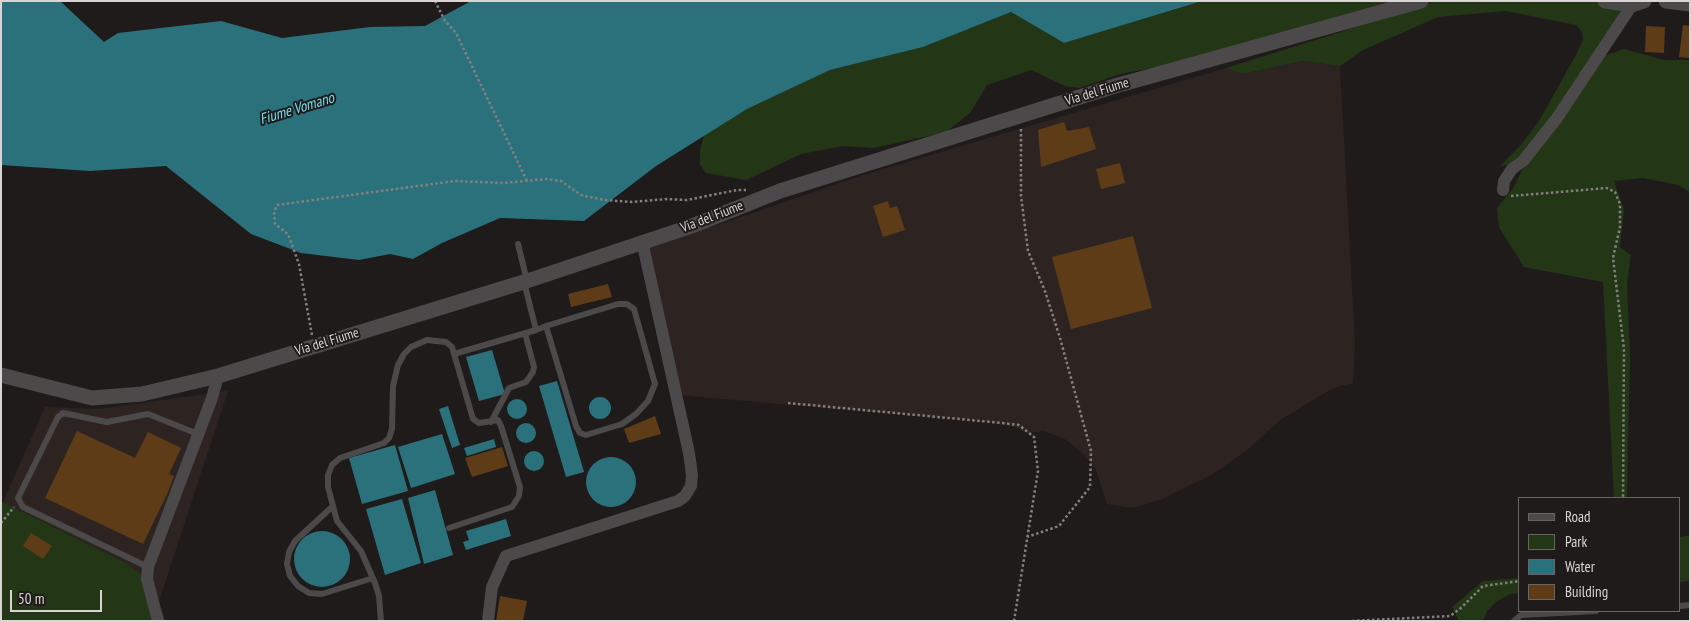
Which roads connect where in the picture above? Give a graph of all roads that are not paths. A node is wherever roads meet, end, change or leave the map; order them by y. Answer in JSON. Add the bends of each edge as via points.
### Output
{"nodes":[{"id":1,"x":1421,"y":1,"type":"edge"},
{"id":2,"x":1605,"y":1,"type":"edge"},
{"id":3,"x":1666,"y":1,"type":"edge"},
{"id":4,"x":1638,"y":3,"type":"edge"},
{"id":5,"x":1690,"y":4,"type":"edge"},
{"id":6,"x":1502,"y":190,"type":"road end"},
{"id":7,"x":642,"y":241,"type":"junction"},
{"id":8,"x":518,"y":244,"type":"dead end"},
{"id":9,"x":525,"y":282,"type":"junction"},
{"id":10,"x":546,"y":326,"type":"junction"},
{"id":11,"x":536,"y":330,"type":"junction"},
{"id":12,"x":525,"y":333,"type":"junction"},
{"id":13,"x":454,"y":354,"type":"junction"},
{"id":14,"x":1,"y":375,"type":"edge"},
{"id":15,"x":218,"y":376,"type":"junction"},
{"id":16,"x":492,"y":422,"type":"junction"},
{"id":17,"x":198,"y":434,"type":"junction"},
{"id":18,"x":333,"y":506,"type":"junction"},
{"id":19,"x":449,"y":528,"type":"dead end"},
{"id":20,"x":148,"y":567,"type":"junction"},
{"id":21,"x":372,"y":578,"type":"junction"},
{"id":22,"x":1577,"y":612,"type":"edge"},
{"id":23,"x":158,"y":621,"type":"edge"},
{"id":24,"x":380,"y":621,"type":"edge"},
{"id":25,"x":488,"y":621,"type":"edge"},
{"id":26,"x":1514,"y":621,"type":"edge"}],
"edges":[{"from":1,"to":7,"type":"street","name":"Via del Fiume","via":[[1124,83],[780,192],[692,226]]},
{"from":2,"to":4,"type":"street"},
{"from":3,"to":5,"type":"street"},
{"from":4,"to":6,"type":"street","via":[[1557,118],[1512,169]]},
{"from":7,"to":9,"type":"street","name":"Via del Fiume"},
{"from":7,"to":25,"type":"street","via":[[689,453],[691,486],[678,501],[506,556],[492,587]]},
{"from":8,"to":9,"type":"lane"},
{"from":9,"to":11,"type":"lane"},
{"from":9,"to":15,"type":"street","name":"Via del Fiume"},
{"from":10,"to":10,"type":"lane","via":[[580,433],[586,435],[622,424],[648,401],[656,384],[634,309],[627,304],[618,304]]},
{"from":10,"to":11,"type":"lane"},
{"from":11,"to":12,"type":"lane"},
{"from":12,"to":13,"type":"lane"},
{"from":12,"to":16,"type":"lane","via":[[533,372],[526,382],[509,388]]},
{"from":13,"to":16,"type":"lane","via":[[474,419],[479,423]]},
{"from":13,"to":18,"type":"lane","via":[[452,347],[437,339],[419,342],[404,354],[393,386],[389,438],[340,458],[332,465],[328,487]]},
{"from":14,"to":15,"type":"street","name":"Via del Fiume","via":[[92,398],[142,394]]},
{"from":15,"to":17,"type":"street"},
{"from":16,"to":19,"type":"lane","via":[[498,420],[501,426],[520,487],[519,496],[512,507]]},
{"from":17,"to":20,"type":"street"},
{"from":17,"to":20,"type":"lane","via":[[148,414],[107,422],[63,413],[58,417],[18,498],[23,507]]},
{"from":18,"to":21,"type":"lane","via":[[337,521],[361,551]]},
{"from":18,"to":21,"type":"lane","via":[[295,541],[288,552],[290,576],[309,593],[322,594]]},
{"from":20,"to":23,"type":"street","via":[[147,579]]},
{"from":21,"to":24,"type":"lane","via":[[379,596]]},
{"from":22,"to":26,"type":"lane","via":[[1521,615]]}]}
